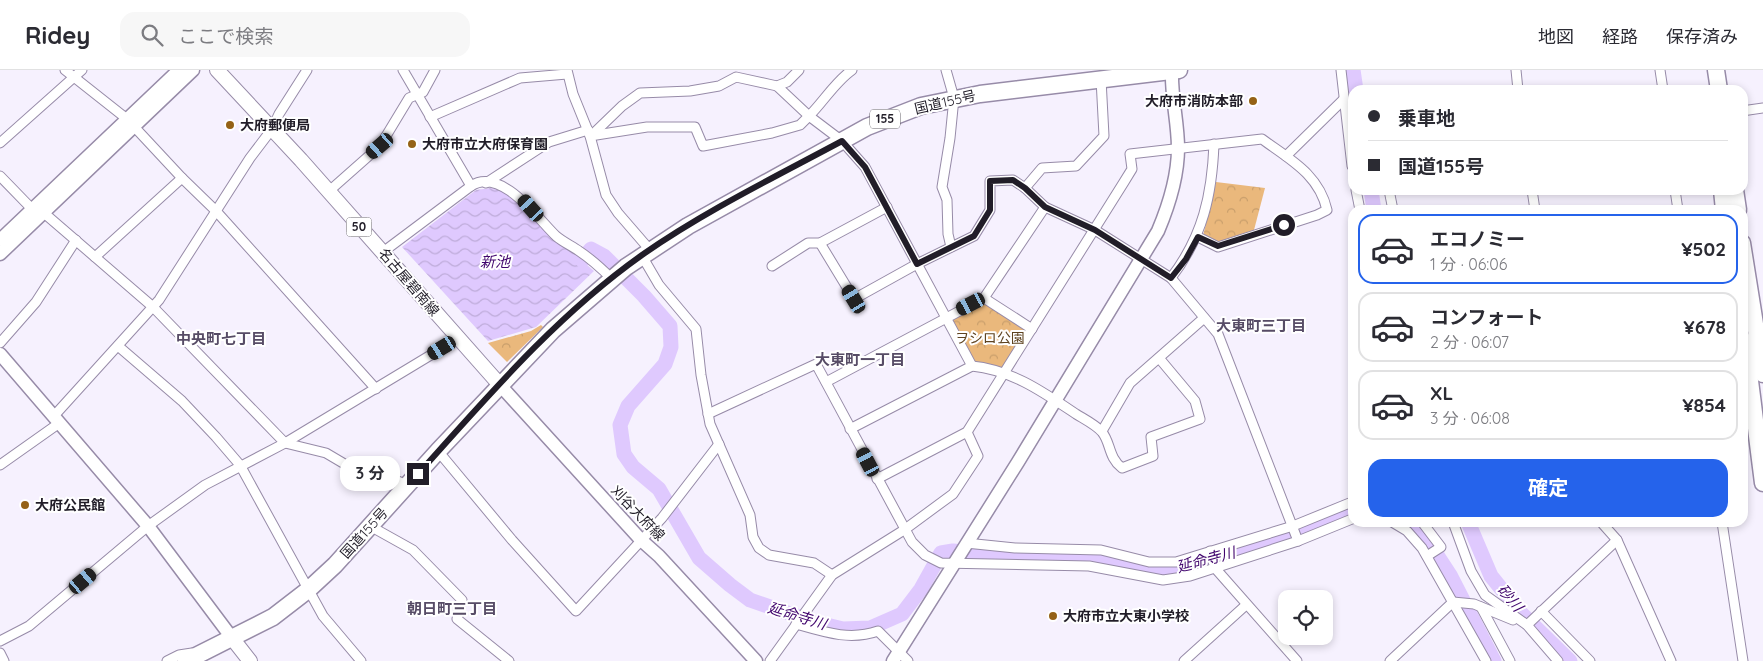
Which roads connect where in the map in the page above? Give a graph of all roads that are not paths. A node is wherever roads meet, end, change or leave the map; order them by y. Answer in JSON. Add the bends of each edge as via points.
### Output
{"nodes":[{"id":1,"x":66,"y":70,"type":"edge"},
{"id":2,"x":179,"y":70,"type":"edge"},
{"id":3,"x":193,"y":70,"type":"edge"},
{"id":4,"x":217,"y":70,"type":"edge"},
{"id":5,"x":307,"y":70,"type":"edge"},
{"id":6,"x":403,"y":70,"type":"edge"},
{"id":7,"x":436,"y":70,"type":"edge"},
{"id":8,"x":799,"y":70,"type":"edge"},
{"id":9,"x":852,"y":70,"type":"edge"},
{"id":10,"x":946,"y":70,"type":"edge"},
{"id":11,"x":1175,"y":70,"type":"edge"},
{"id":12,"x":1341,"y":70,"type":"edge"},
{"id":13,"x":1516,"y":70,"type":"edge"},
{"id":14,"x":1660,"y":70,"type":"edge"},
{"id":15,"x":1707,"y":70,"type":"edge"},
{"id":16,"x":1716,"y":70,"type":"edge"},
{"id":17,"x":567,"y":72,"type":"edge"},
{"id":18,"x":78,"y":73,"type":"edge"},
{"id":19,"x":524,"y":74,"type":"edge"},
{"id":20,"x":734,"y":74,"type":"edge"},
{"id":21,"x":1101,"y":79,"type":"junction"},
{"id":22,"x":1518,"y":85,"type":"edge"},
{"id":23,"x":1662,"y":85,"type":"edge"},
{"id":24,"x":1709,"y":85,"type":"edge"},
{"id":25,"x":1718,"y":85,"type":"edge"},
{"id":26,"x":777,"y":86,"type":"junction"},
{"id":27,"x":418,"y":96,"type":"junction"},
{"id":28,"x":954,"y":98,"type":"junction"},
{"id":29,"x":1343,"y":100,"type":"junction"},
{"id":30,"x":1763,"y":108,"type":"edge"},
{"id":31,"x":1748,"y":110,"type":"edge"},
{"id":32,"x":809,"y":116,"type":"junction"},
{"id":33,"x":430,"y":117,"type":"junction"},
{"id":34,"x":130,"y":123,"type":"junction"},
{"id":35,"x":272,"y":129,"type":"junction"},
{"id":36,"x":589,"y":133,"type":"junction"},
{"id":37,"x":1348,"y":137,"type":"edge"},
{"id":38,"x":842,"y":141,"type":"junction"},
{"id":39,"x":0,"y":143,"type":"edge"},
{"id":40,"x":1214,"y":144,"type":"junction"},
{"id":41,"x":1178,"y":148,"type":"junction"},
{"id":42,"x":1286,"y":156,"type":"junction"},
{"id":43,"x":0,"y":176,"type":"edge"},
{"id":44,"x":182,"y":178,"type":"junction"},
{"id":45,"x":486,"y":183,"type":"junction"},
{"id":46,"x":471,"y":186,"type":"junction"},
{"id":47,"x":1025,"y":188,"type":"junction"},
{"id":48,"x":328,"y":192,"type":"junction"},
{"id":49,"x":886,"y":207,"type":"junction"},
{"id":50,"x":1045,"y":207,"type":"junction"},
{"id":51,"x":39,"y":211,"type":"junction"},
{"id":52,"x":216,"y":211,"type":"junction"},
{"id":53,"x":1095,"y":230,"type":"junction"},
{"id":54,"x":1198,"y":237,"type":"junction"},
{"id":55,"x":0,"y":240,"type":"edge"},
{"id":56,"x":76,"y":240,"type":"junction"},
{"id":57,"x":820,"y":243,"type":"junction"},
{"id":58,"x":951,"y":247,"type":"junction"},
{"id":59,"x":383,"y":252,"type":"junction"},
{"id":60,"x":646,"y":253,"type":"junction"},
{"id":61,"x":0,"y":254,"type":"edge"},
{"id":62,"x":95,"y":257,"type":"junction"},
{"id":63,"x":1143,"y":259,"type":"junction"},
{"id":64,"x":917,"y":264,"type":"junction"},
{"id":65,"x":772,"y":266,"type":"dead end"},
{"id":66,"x":612,"y":278,"type":"junction"},
{"id":67,"x":1171,"y":278,"type":"junction"},
{"id":68,"x":984,"y":298,"type":"junction"},
{"id":69,"x":1748,"y":298,"type":"edge"},
{"id":70,"x":153,"y":307,"type":"junction"},
{"id":71,"x":946,"y":317,"type":"junction"},
{"id":72,"x":1204,"y":318,"type":"junction"},
{"id":73,"x":1032,"y":328,"type":"junction"},
{"id":74,"x":459,"y":338,"type":"junction"},
{"id":75,"x":0,"y":343,"type":"edge"},
{"id":76,"x":118,"y":346,"type":"junction"},
{"id":77,"x":1748,"y":353,"type":"edge"},
{"id":78,"x":0,"y":354,"type":"edge"},
{"id":79,"x":1159,"y":358,"type":"junction"},
{"id":80,"x":972,"y":366,"type":"junction"},
{"id":81,"x":1005,"y":372,"type":"junction"},
{"id":82,"x":1756,"y":372,"type":"edge"},
{"id":83,"x":826,"y":382,"type":"junction"},
{"id":84,"x":500,"y":385,"type":"junction"},
{"id":85,"x":376,"y":388,"type":"junction"},
{"id":86,"x":1056,"y":400,"type":"junction"},
{"id":87,"x":708,"y":414,"type":"junction"},
{"id":88,"x":55,"y":420,"type":"junction"},
{"id":89,"x":850,"y":429,"type":"junction"},
{"id":90,"x":967,"y":432,"type":"junction"},
{"id":91,"x":1102,"y":432,"type":"junction"},
{"id":92,"x":285,"y":443,"type":"junction"},
{"id":93,"x":719,"y":444,"type":"junction"},
{"id":94,"x":438,"y":451,"type":"junction"},
{"id":95,"x":0,"y":465,"type":"edge"},
{"id":96,"x":240,"y":465,"type":"junction"},
{"id":97,"x":877,"y":479,"type":"junction"},
{"id":98,"x":1763,"y":483,"type":"edge"},
{"id":99,"x":407,"y":485,"type":"junction"},
{"id":100,"x":1348,"y":504,"type":"edge"},
{"id":101,"x":1348,"y":521,"type":"edge"},
{"id":102,"x":148,"y":526,"type":"junction"},
{"id":103,"x":370,"y":526,"type":"junction"},
{"id":104,"x":1293,"y":526,"type":"junction"},
{"id":105,"x":1399,"y":527,"type":"edge"},
{"id":106,"x":1426,"y":527,"type":"edge"},
{"id":107,"x":1455,"y":527,"type":"edge"},
{"id":108,"x":1605,"y":527,"type":"edge"},
{"id":109,"x":1723,"y":527,"type":"edge"},
{"id":110,"x":904,"y":530,"type":"junction"},
{"id":111,"x":641,"y":540,"type":"junction"},
{"id":112,"x":1298,"y":540,"type":"junction"},
{"id":113,"x":1617,"y":540,"type":"junction"},
{"id":114,"x":965,"y":543,"type":"junction"},
{"id":115,"x":1070,"y":549,"type":"junction"},
{"id":116,"x":1210,"y":551,"type":"junction"},
{"id":117,"x":1427,"y":556,"type":"junction"},
{"id":118,"x":948,"y":564,"type":"junction"},
{"id":119,"x":1070,"y":565,"type":"junction"},
{"id":120,"x":1215,"y":567,"type":"junction"},
{"id":121,"x":832,"y":575,"type":"junction"},
{"id":122,"x":308,"y":590,"type":"junction"},
{"id":123,"x":1454,"y":602,"type":"junction"},
{"id":124,"x":1246,"y":605,"type":"junction"},
{"id":125,"x":1478,"y":606,"type":"junction"},
{"id":126,"x":1541,"y":612,"type":"junction"},
{"id":127,"x":796,"y":624,"type":"junction"},
{"id":128,"x":1527,"y":625,"type":"junction"},
{"id":129,"x":232,"y":638,"type":"junction"},
{"id":130,"x":0,"y":641,"type":"edge"},
{"id":131,"x":0,"y":653,"type":"edge"},
{"id":132,"x":896,"y":656,"type":"edge"},
{"id":133,"x":200,"y":657,"type":"edge"},
{"id":134,"x":4,"y":661,"type":"edge"},
{"id":135,"x":167,"y":661,"type":"edge"},
{"id":136,"x":186,"y":661,"type":"edge"},
{"id":137,"x":250,"y":661,"type":"edge"},
{"id":138,"x":361,"y":661,"type":"edge"},
{"id":139,"x":509,"y":661,"type":"edge"},
{"id":140,"x":756,"y":661,"type":"edge"},
{"id":141,"x":770,"y":661,"type":"edge"},
{"id":142,"x":908,"y":661,"type":"edge"},
{"id":143,"x":1184,"y":661,"type":"edge"},
{"id":144,"x":1297,"y":661,"type":"edge"},
{"id":145,"x":1390,"y":661,"type":"edge"},
{"id":146,"x":1486,"y":661,"type":"edge"},
{"id":147,"x":1510,"y":661,"type":"edge"},
{"id":148,"x":1558,"y":661,"type":"edge"},
{"id":149,"x":1590,"y":661,"type":"edge"},
{"id":150,"x":1671,"y":661,"type":"edge"},
{"id":151,"x":1743,"y":661,"type":"edge"}],
"edges":[{"from":1,"to":18,"type":"street"},
{"from":2,"to":34,"type":"street"},
{"from":3,"to":34,"type":"street"},
{"from":4,"to":35,"type":"main road","name":"名古屋碧南線","number":"50"},
{"from":5,"to":35,"type":"street"},
{"from":6,"to":27,"type":"street"},
{"from":7,"to":27,"type":"street"},
{"from":8,"to":26,"type":"street","via":[[787,82]]},
{"from":9,"to":32,"type":"street","via":[[839,79]]},
{"from":10,"to":28,"type":"street"},
{"from":11,"to":21,"type":"highway","name":"国道155号","number":"155"},
{"from":11,"to":41,"type":"street","via":[[1172,88]]},
{"from":12,"to":29,"type":"street"},
{"from":13,"to":22,"type":"street"},
{"from":14,"to":23,"type":"street"},
{"from":15,"to":24,"type":"highway"},
{"from":16,"to":25,"type":"highway"},
{"from":17,"to":19,"type":"street"},
{"from":17,"to":36,"type":"street"},
{"from":18,"to":34,"type":"street"},
{"from":18,"to":39,"type":"street"},
{"from":19,"to":33,"type":"street"},
{"from":20,"to":26,"type":"street"},
{"from":20,"to":36,"type":"street","via":[[719,86],[640,93]]},
{"from":21,"to":28,"type":"highway","name":"国道155号","number":"155"},
{"from":21,"to":47,"type":"street","via":[[1104,136],[1076,166],[1042,168]]},
{"from":26,"to":32,"type":"street"},
{"from":27,"to":33,"type":"street"},
{"from":27,"to":48,"type":"street","via":[[409,98],[380,146]]},
{"from":28,"to":38,"type":"highway","name":"国道155号","number":"155","via":[[890,117]]},
{"from":28,"to":58,"type":"street","via":[[942,187],[947,200]]},
{"from":29,"to":37,"type":"street"},
{"from":29,"to":42,"type":"street"},
{"from":30,"to":31,"type":"street"},
{"from":32,"to":36,"type":"street","via":[[800,125],[772,133],[703,146],[696,127],[647,127]]},
{"from":32,"to":38,"type":"street"},
{"from":33,"to":46,"type":"street"},
{"from":34,"to":44,"type":"street"},
{"from":34,"to":51,"type":"street"},
{"from":35,"to":48,"type":"main road","name":"名古屋碧南線","number":"50"},
{"from":35,"to":52,"type":"street"},
{"from":36,"to":45,"type":"street","via":[[549,142]]},
{"from":36,"to":60,"type":"street","via":[[606,194],[630,224]]},
{"from":38,"to":49,"type":"street","via":[[865,167]]},
{"from":38,"to":60,"type":"highway","name":"国道155号","number":"155","via":[[688,226]]},
{"from":40,"to":41,"type":"street"},
{"from":40,"to":42,"type":"street","via":[[1262,139]]},
{"from":40,"to":54,"type":"street","via":[[1213,181]]},
{"from":41,"to":53,"type":"street","via":[[1130,154],[1132,169]]},
{"from":41,"to":63,"type":"street","via":[[1177,169],[1166,213]]},
{"from":42,"to":54,"type":"street","via":[[1312,178],[1323,194],[1327,210],[1218,246]]},
{"from":43,"to":51,"type":"street"},
{"from":44,"to":52,"type":"street"},
{"from":44,"to":62,"type":"street"},
{"from":45,"to":46,"type":"street"},
{"from":45,"to":66,"type":"street","via":[[524,200],[558,237]]},
{"from":46,"to":59,"type":"street"},
{"from":47,"to":50,"type":"street"},
{"from":47,"to":58,"type":"street","via":[[1013,180],[990,181],[990,210],[974,236]]},
{"from":48,"to":59,"type":"main road","name":"名古屋碧南線","number":"50"},
{"from":49,"to":57,"type":"street"},
{"from":49,"to":64,"type":"street"},
{"from":50,"to":53,"type":"street"},
{"from":50,"to":68,"type":"street"},
{"from":51,"to":55,"type":"street"},
{"from":51,"to":56,"type":"street"},
{"from":51,"to":61,"type":"street"},
{"from":52,"to":70,"type":"street"},
{"from":52,"to":85,"type":"street"},
{"from":53,"to":63,"type":"street"},
{"from":53,"to":73,"type":"street"},
{"from":54,"to":67,"type":"street"},
{"from":56,"to":62,"type":"street"},
{"from":56,"to":75,"type":"street","via":[[36,302]]},
{"from":57,"to":64,"type":"street","via":[[854,299]]},
{"from":57,"to":65,"type":"street","via":[[808,243]]},
{"from":58,"to":64,"type":"street"},
{"from":59,"to":74,"type":"main road","name":"名古屋碧南線","number":"50"},
{"from":60,"to":66,"type":"highway","name":"国道155号","number":"155"},
{"from":60,"to":87,"type":"street","via":[[659,285],[696,329]]},
{"from":62,"to":70,"type":"street"},
{"from":63,"to":67,"type":"street"},
{"from":63,"to":86,"type":"street"},
{"from":64,"to":71,"type":"street"},
{"from":66,"to":84,"type":"highway","name":"国道155号","number":"155","via":[[553,330]]},
{"from":67,"to":72,"type":"street"},
{"from":68,"to":71,"type":"street"},
{"from":68,"to":73,"type":"street"},
{"from":69,"to":82,"type":"highway"},
{"from":70,"to":76,"type":"street"},
{"from":70,"to":92,"type":"street"},
{"from":71,"to":80,"type":"street"},
{"from":71,"to":83,"type":"street"},
{"from":72,"to":79,"type":"street"},
{"from":72,"to":104,"type":"street","via":[[1218,334]]},
{"from":73,"to":81,"type":"street"},
{"from":74,"to":84,"type":"main road","name":"名古屋碧南線","number":"50"},
{"from":74,"to":85,"type":"street"},
{"from":76,"to":88,"type":"street"},
{"from":76,"to":96,"type":"street","via":[[182,401]]},
{"from":77,"to":82,"type":"highway"},
{"from":78,"to":88,"type":"street"},
{"from":79,"to":91,"type":"street","via":[[1130,383]]},
{"from":79,"to":91,"type":"street","via":[[1195,402],[1200,419],[1151,437],[1153,456],[1122,468],[1114,462]]},
{"from":80,"to":81,"type":"street"},
{"from":80,"to":89,"type":"street"},
{"from":81,"to":86,"type":"street"},
{"from":81,"to":90,"type":"street"},
{"from":82,"to":98,"type":"highway"},
{"from":83,"to":87,"type":"street","via":[[816,364]]},
{"from":83,"to":89,"type":"street"},
{"from":84,"to":94,"type":"highway","name":"国道155号","number":"155"},
{"from":84,"to":111,"type":"street","name":"刈谷大府線"},
{"from":85,"to":92,"type":"street"},
{"from":86,"to":91,"type":"street"},
{"from":86,"to":114,"type":"street"},
{"from":87,"to":93,"type":"street"},
{"from":88,"to":95,"type":"street"},
{"from":88,"to":102,"type":"street"},
{"from":89,"to":97,"type":"street"},
{"from":90,"to":97,"type":"street"},
{"from":90,"to":110,"type":"street","via":[[978,456],[953,494]]},
{"from":92,"to":96,"type":"street"},
{"from":92,"to":99,"type":"street","via":[[326,453],[370,479],[398,481]]},
{"from":93,"to":111,"type":"street","via":[[677,500]]},
{"from":93,"to":121,"type":"street","via":[[750,515],[753,537],[759,548],[769,555],[814,563]]},
{"from":94,"to":99,"type":"highway","name":"国道155号","number":"155"},
{"from":94,"to":111,"type":"street","via":[[576,611]]},
{"from":96,"to":102,"type":"street","via":[[205,485]]},
{"from":96,"to":122,"type":"street"},
{"from":97,"to":110,"type":"street"},
{"from":99,"to":103,"type":"highway","name":"国道155号","number":"155"},
{"from":100,"to":104,"type":"street"},
{"from":101,"to":112,"type":"street"},
{"from":102,"to":129,"type":"street"},
{"from":102,"to":130,"type":"street","via":[[29,626]]},
{"from":103,"to":122,"type":"highway","name":"国道155号","number":"155"},
{"from":103,"to":139,"type":"street","via":[[413,550],[462,600],[457,619]]},
{"from":104,"to":112,"type":"street"},
{"from":104,"to":116,"type":"street"},
{"from":105,"to":117,"type":"street","via":[[1414,538]]},
{"from":106,"to":117,"type":"street","via":[[1441,547]]},
{"from":107,"to":128,"type":"street","via":[[1471,571],[1485,595]]},
{"from":108,"to":113,"type":"street"},
{"from":109,"to":151,"type":"street"},
{"from":110,"to":118,"type":"street","via":[[925,555]]},
{"from":110,"to":121,"type":"street"},
{"from":111,"to":140,"type":"street","name":"刈谷大府線"},
{"from":112,"to":120,"type":"street"},
{"from":113,"to":126,"type":"street"},
{"from":113,"to":150,"type":"street"},
{"from":114,"to":115,"type":"street"},
{"from":114,"to":118,"type":"street"},
{"from":115,"to":116,"type":"street","via":[[1101,550],[1149,562],[1176,562]]},
{"from":115,"to":119,"type":"street"},
{"from":116,"to":120,"type":"street"},
{"from":117,"to":123,"type":"street"},
{"from":118,"to":119,"type":"street"},
{"from":118,"to":132,"type":"street"},
{"from":119,"to":120,"type":"street","via":[[1163,580],[1190,576]]},
{"from":120,"to":124,"type":"street"},
{"from":121,"to":127,"type":"street"},
{"from":122,"to":129,"type":"highway","name":"国道155号","number":"155","via":[[281,612]]},
{"from":122,"to":138,"type":"street","via":[[323,616]]},
{"from":123,"to":125,"type":"street"},
{"from":123,"to":145,"type":"street"},
{"from":123,"to":146,"type":"street"},
{"from":124,"to":143,"type":"street"},
{"from":124,"to":144,"type":"street"},
{"from":125,"to":128,"type":"street"},
{"from":125,"to":147,"type":"street"},
{"from":126,"to":128,"type":"street"},
{"from":126,"to":149,"type":"street"},
{"from":127,"to":132,"type":"street","via":[[827,633],[856,636],[878,631]]},
{"from":127,"to":141,"type":"street"},
{"from":128,"to":148,"type":"street"},
{"from":129,"to":133,"type":"highway","name":"国道155号","number":"155"},
{"from":129,"to":137,"type":"main road"},
{"from":131,"to":134,"type":"street"},
{"from":132,"to":142,"type":"street"},
{"from":133,"to":135,"type":"street","via":[[179,655]]},
{"from":133,"to":136,"type":"highway","name":"国道155号","number":"155"}]}
